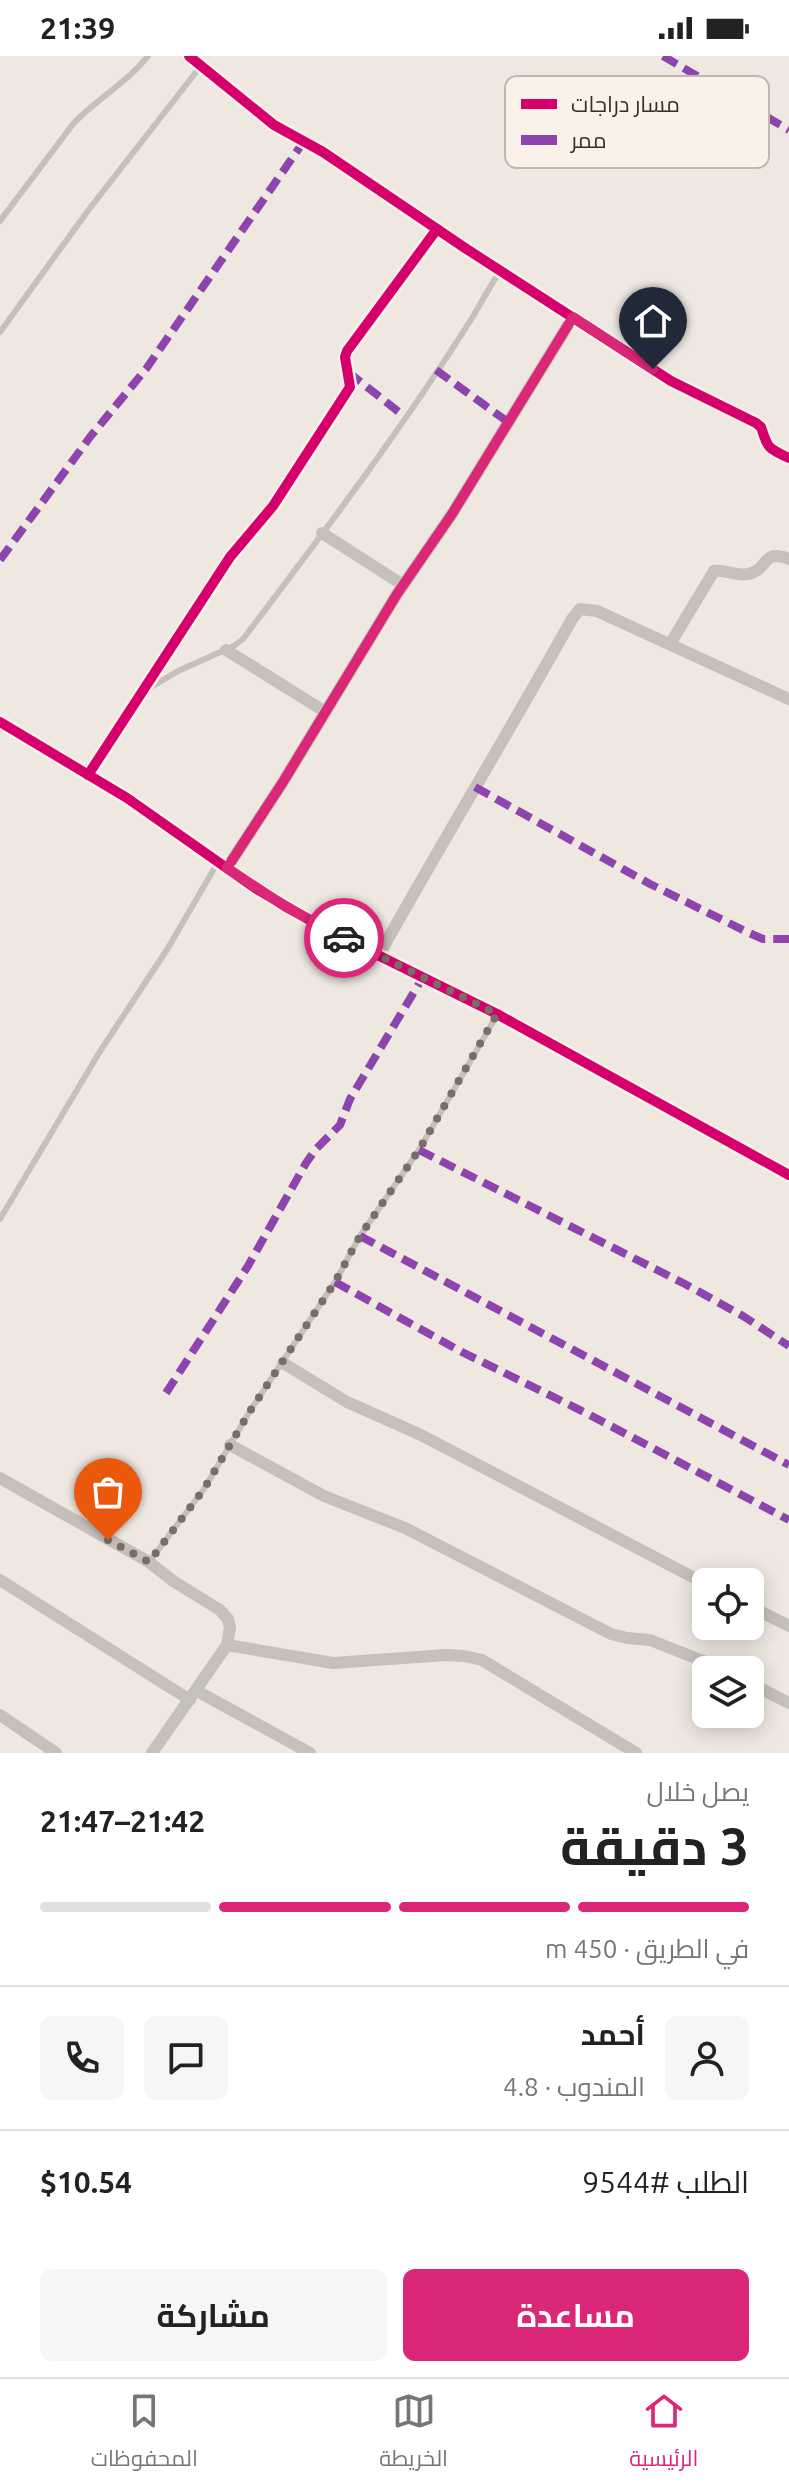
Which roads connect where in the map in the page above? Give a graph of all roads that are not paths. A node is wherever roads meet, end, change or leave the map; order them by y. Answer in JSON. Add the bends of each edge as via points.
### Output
{"nodes":[{"id":1,"x":148,"y":56,"type":"edge"},
{"id":2,"x":189,"y":56,"type":"edge"},
{"id":3,"x":201,"y":65,"type":"junction"},
{"id":4,"x":0,"y":221,"type":"edge"},
{"id":5,"x":437,"y":229,"type":"junction"},
{"id":6,"x":500,"y":270,"type":"junction"},
{"id":7,"x":573,"y":317,"type":"junction"},
{"id":8,"x":0,"y":332,"type":"edge"},
{"id":9,"x":789,"y":458,"type":"edge"},
{"id":10,"x":322,"y":533,"type":"junction"},
{"id":11,"x":789,"y":559,"type":"edge"},
{"id":12,"x":403,"y":585,"type":"junction"},
{"id":13,"x":670,"y":644,"type":"junction"},
{"id":14,"x":226,"y":650,"type":"junction"},
{"id":15,"x":142,"y":693,"type":"junction"},
{"id":16,"x":789,"y":699,"type":"edge"},
{"id":17,"x":324,"y":711,"type":"junction"},
{"id":18,"x":0,"y":722,"type":"edge"},
{"id":19,"x":88,"y":775,"type":"junction"},
{"id":20,"x":222,"y":865,"type":"junction"},
{"id":21,"x":379,"y":955,"type":"junction"},
{"id":22,"x":497,"y":1014,"type":"junction"},
{"id":23,"x":789,"y":1175,"type":"edge"},
{"id":24,"x":0,"y":1219,"type":"edge"},
{"id":25,"x":283,"y":1363,"type":"junction"},
{"id":26,"x":230,"y":1445,"type":"junction"},
{"id":27,"x":0,"y":1478,"type":"edge"},
{"id":28,"x":149,"y":1562,"type":"junction"},
{"id":29,"x":692,"y":1577,"type":"edge"},
{"id":30,"x":0,"y":1580,"type":"edge"},
{"id":31,"x":764,"y":1613,"type":"edge"},
{"id":32,"x":789,"y":1626,"type":"edge"},
{"id":33,"x":227,"y":1645,"type":"junction"},
{"id":34,"x":692,"y":1657,"type":"edge"},
{"id":35,"x":764,"y":1690,"type":"edge"},
{"id":36,"x":193,"y":1695,"type":"junction"},
{"id":37,"x":789,"y":1703,"type":"edge"},
{"id":38,"x":0,"y":1715,"type":"edge"},
{"id":39,"x":56,"y":1753,"type":"edge"},
{"id":40,"x":152,"y":1753,"type":"edge"},
{"id":41,"x":310,"y":1753,"type":"edge"},
{"id":42,"x":636,"y":1753,"type":"edge"}],
"edges":[{"from":1,"to":4,"type":"lane","via":[[73,124]]},
{"from":2,"to":3,"type":"street"},
{"from":3,"to":5,"type":"street","via":[[274,125]]},
{"from":3,"to":8,"type":"lane"},
{"from":5,"to":6,"type":"street"},
{"from":5,"to":15,"type":"street","via":[[347,351],[350,387]]},
{"from":6,"to":7,"type":"street"},
{"from":6,"to":10,"type":"lane"},
{"from":7,"to":9,"type":"street","via":[[671,381],[756,423],[768,448]]},
{"from":7,"to":12,"type":"street"},
{"from":10,"to":12,"type":"street"},
{"from":10,"to":14,"type":"lane","via":[[243,639]]},
{"from":11,"to":13,"type":"street","via":[[770,557],[751,574],[714,571]]},
{"from":12,"to":17,"type":"street"},
{"from":13,"to":16,"type":"street"},
{"from":13,"to":21,"type":"street","via":[[597,611],[580,609]]},
{"from":14,"to":15,"type":"lane"},
{"from":14,"to":17,"type":"street"},
{"from":15,"to":19,"type":"street"},
{"from":17,"to":20,"type":"street","via":[[283,782]]},
{"from":18,"to":19,"type":"street"},
{"from":19,"to":20,"type":"street"},
{"from":20,"to":21,"type":"street","via":[[325,929]]},
{"from":20,"to":24,"type":"lane","via":[[99,1053]]},
{"from":21,"to":22,"type":"street"},
{"from":22,"to":23,"type":"street"},
{"from":22,"to":25,"type":"lane","via":[[419,1150]]},
{"from":25,"to":26,"type":"lane"},
{"from":25,"to":29,"type":"street","via":[[347,1402]]},
{"from":26,"to":28,"type":"lane"},
{"from":26,"to":34,"type":"street","via":[[611,1634],[650,1640]]},
{"from":27,"to":28,"type":"street"},
{"from":28,"to":33,"type":"street","via":[[220,1610],[230,1627]]},
{"from":30,"to":36,"type":"street"},
{"from":31,"to":32,"type":"street"},
{"from":33,"to":36,"type":"street"},
{"from":33,"to":42,"type":"street","via":[[333,1663],[446,1655],[482,1660]]},
{"from":35,"to":37,"type":"street"},
{"from":36,"to":40,"type":"street"},
{"from":36,"to":41,"type":"street"},
{"from":38,"to":39,"type":"street"}]}
